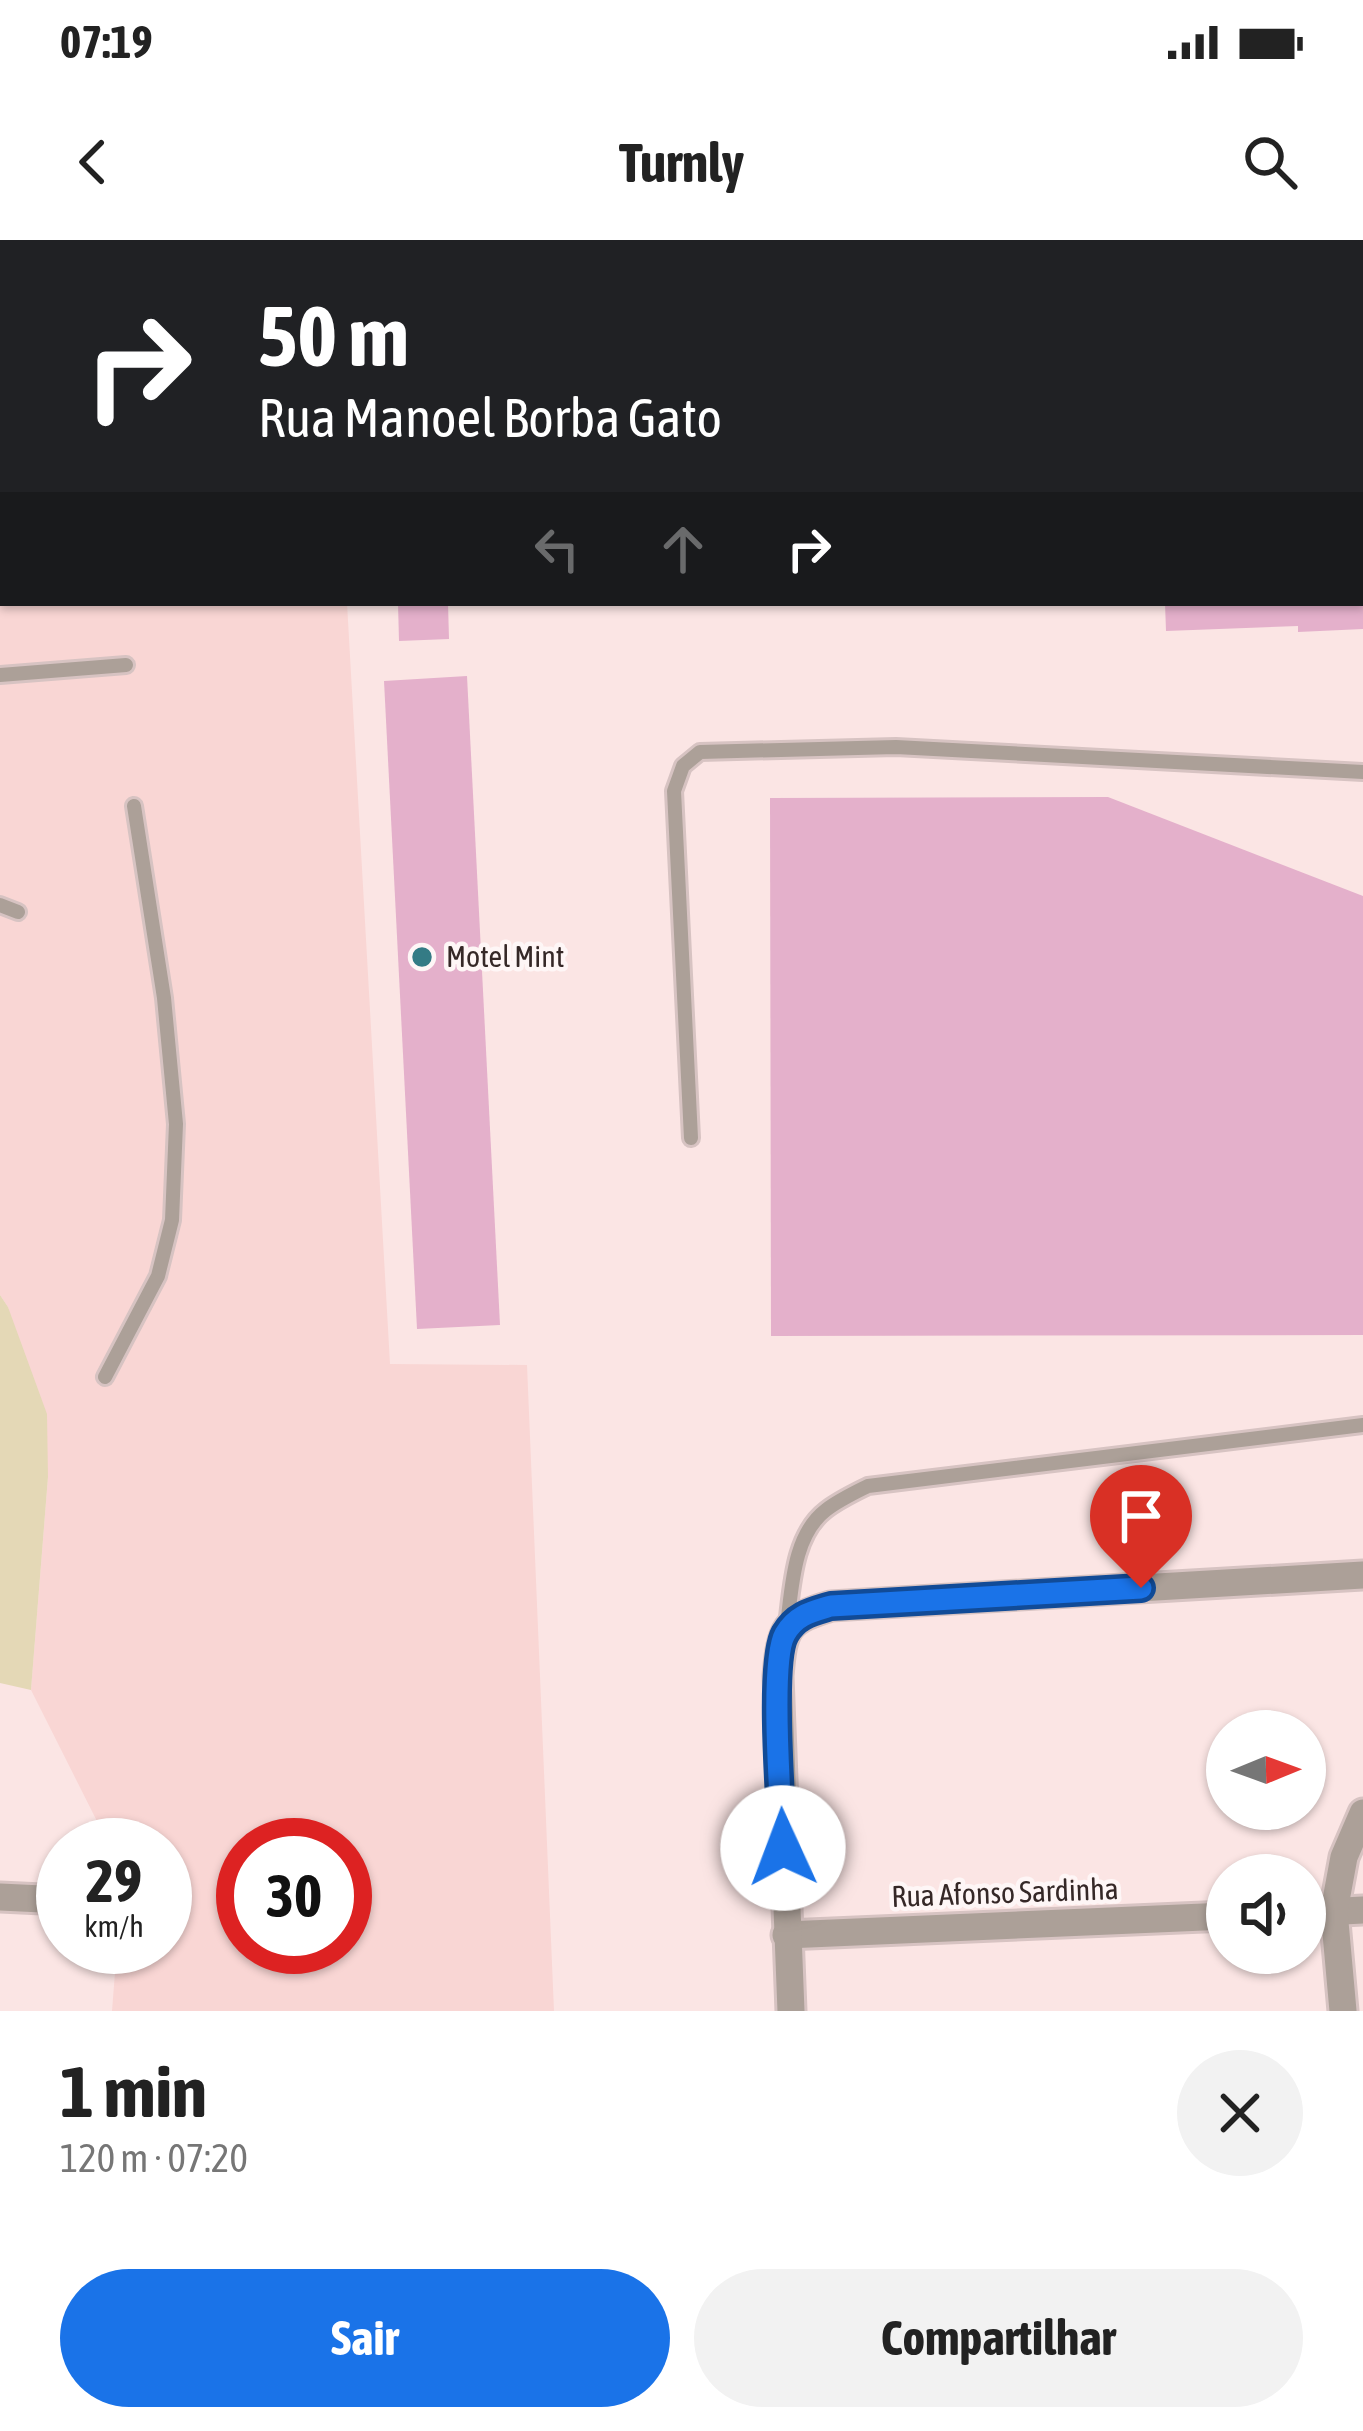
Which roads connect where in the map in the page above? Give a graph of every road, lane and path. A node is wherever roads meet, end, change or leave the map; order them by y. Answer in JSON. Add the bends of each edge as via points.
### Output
{"nodes":[{"id":1,"x":126,"y":665,"type":"dead end"},
{"id":2,"x":0,"y":675,"type":"edge"},
{"id":3,"x":1363,"y":772,"type":"edge"},
{"id":4,"x":134,"y":806,"type":"dead end"},
{"id":5,"x":0,"y":905,"type":"edge"},
{"id":6,"x":18,"y":912,"type":"dead end"},
{"id":7,"x":691,"y":1138,"type":"dead end"},
{"id":8,"x":105,"y":1376,"type":"dead end"},
{"id":9,"x":1363,"y":1425,"type":"edge"},
{"id":10,"x":1363,"y":1575,"type":"edge"},
{"id":11,"x":787,"y":1630,"type":"junction"},
{"id":12,"x":1363,"y":1813,"type":"edge"},
{"id":13,"x":0,"y":1897,"type":"edge"},
{"id":14,"x":36,"y":1899,"type":"edge"},
{"id":15,"x":1363,"y":1910,"type":"edge"},
{"id":16,"x":1334,"y":1911,"type":"junction"},
{"id":17,"x":1326,"y":1912,"type":"edge"},
{"id":18,"x":1206,"y":1917,"type":"edge"},
{"id":19,"x":787,"y":1935,"type":"junction"},
{"id":20,"x":791,"y":2011,"type":"edge"},
{"id":21,"x":1343,"y":2011,"type":"edge"}],
"edges":[{"from":1,"to":2,"type":"lane"},
{"from":3,"to":7,"type":"lane","via":[[896,747],[700,752],[683,766],[674,791]]},
{"from":4,"to":8,"type":"lane","via":[[176,1124],[172,1220],[158,1276]]},
{"from":5,"to":6,"type":"lane"},
{"from":9,"to":11,"type":"lane","via":[[868,1486],[823,1512],[804,1537]]},
{"from":10,"to":11,"type":"street","via":[[831,1606]]},
{"from":11,"to":19,"type":"street","via":[[778,1676]]},
{"from":12,"to":16,"type":"street"},
{"from":13,"to":14,"type":"street"},
{"from":15,"to":16,"type":"street"},
{"from":16,"to":17,"type":"street"},
{"from":16,"to":21,"type":"street"},
{"from":18,"to":19,"type":"street","name":"Rua Afonso Sardinha"},
{"from":19,"to":20,"type":"street"}]}
